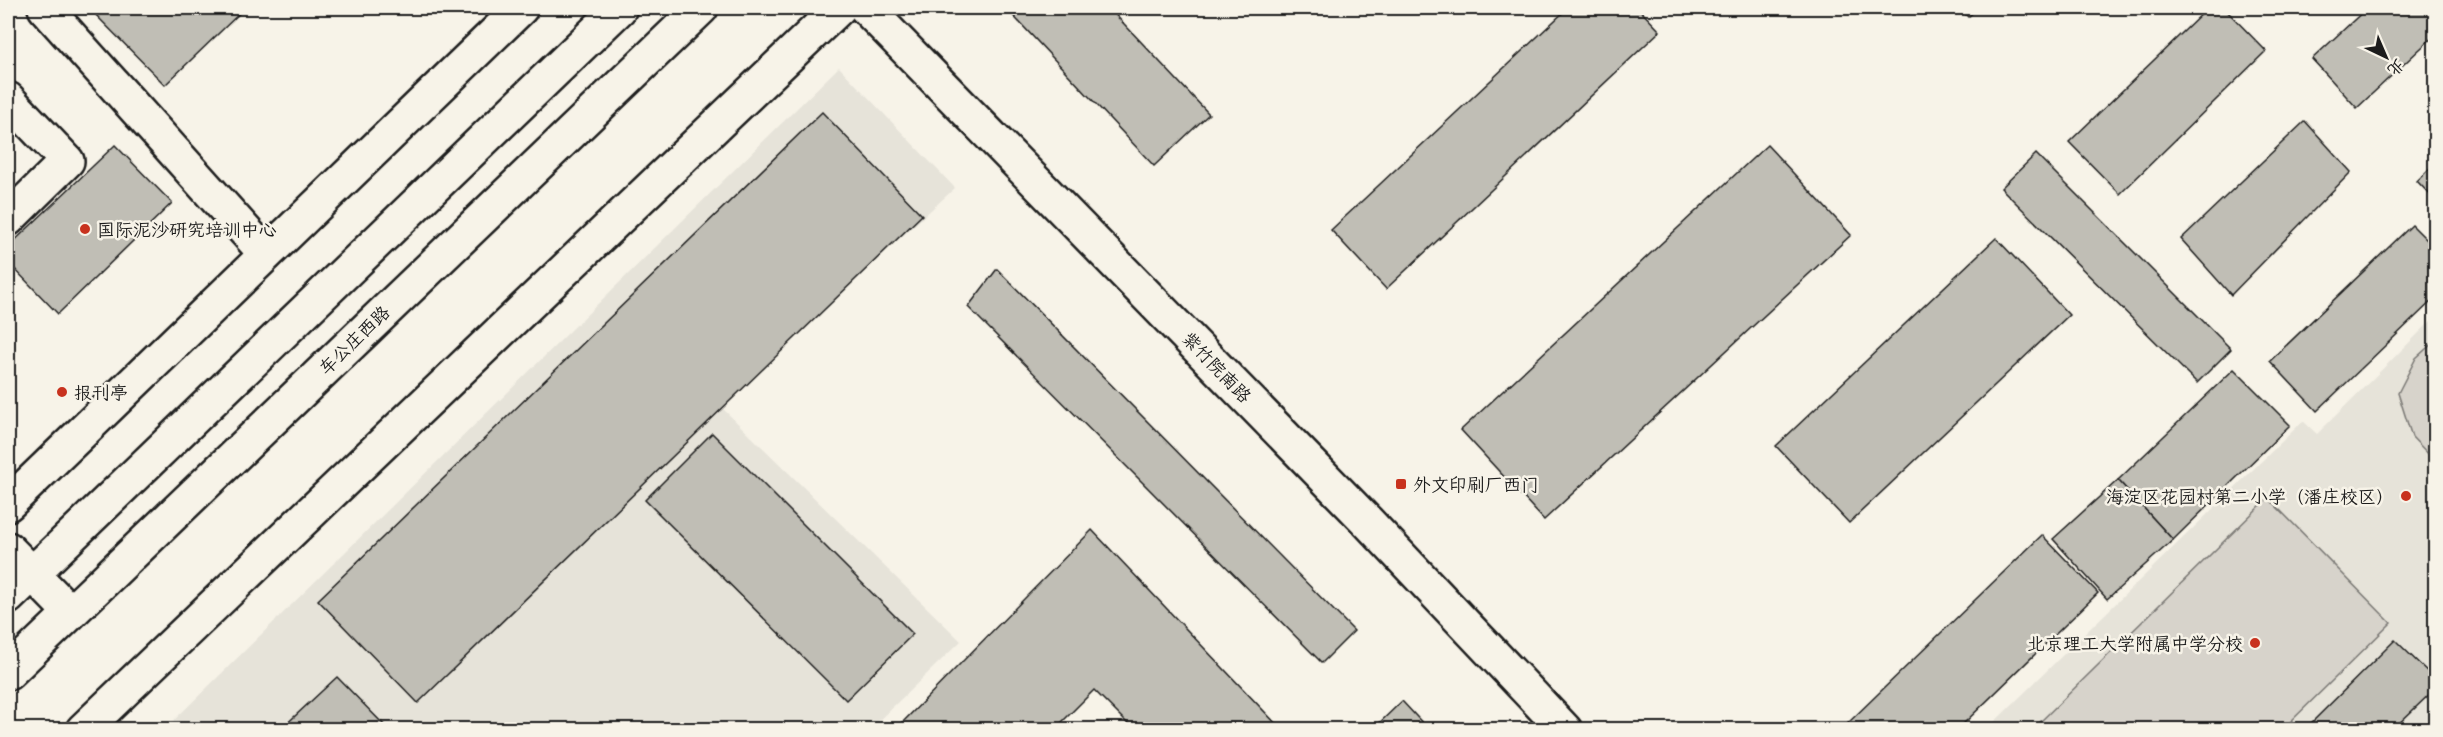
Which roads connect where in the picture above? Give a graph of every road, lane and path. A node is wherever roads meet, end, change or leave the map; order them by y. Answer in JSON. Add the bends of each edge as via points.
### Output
{"nodes":[{"id":1,"x":45,"y":8,"type":"edge"},
{"id":2,"x":521,"y":8,"type":"edge"},
{"id":3,"x":620,"y":8,"type":"edge"},
{"id":4,"x":701,"y":8,"type":"edge"},
{"id":5,"x":839,"y":8,"type":"edge"},
{"id":6,"x":866,"y":8,"type":"edge"},
{"id":7,"x":8,"y":99,"type":"edge"},
{"id":8,"x":8,"y":219,"type":"edge"},
{"id":9,"x":266,"y":254,"type":"junction"},
{"id":10,"x":8,"y":504,"type":"edge"},
{"id":11,"x":8,"y":549,"type":"edge"},
{"id":12,"x":32,"y":574,"type":"junction"},
{"id":13,"x":8,"y":597,"type":"edge"},
{"id":14,"x":70,"y":612,"type":"junction"},
{"id":15,"x":8,"y":673,"type":"edge"},
{"id":16,"x":83,"y":729,"type":"edge"},
{"id":17,"x":1565,"y":729,"type":"edge"}],
"edges":[{"from":1,"to":9,"type":"street"},
{"from":2,"to":9,"type":"street"},
{"from":3,"to":12,"type":"street"},
{"from":4,"to":14,"type":"street","name":"车公庄西路"},
{"from":5,"to":16,"type":"street"},
{"from":6,"to":17,"type":"street","name":"紫竹院南路"},
{"from":7,"to":8,"type":"street","via":[[67,161]]},
{"from":9,"to":10,"type":"street"},
{"from":11,"to":12,"type":"street"},
{"from":12,"to":13,"type":"street"},
{"from":12,"to":14,"type":"street"},
{"from":14,"to":15,"type":"street","name":"车公庄西路"}]}
